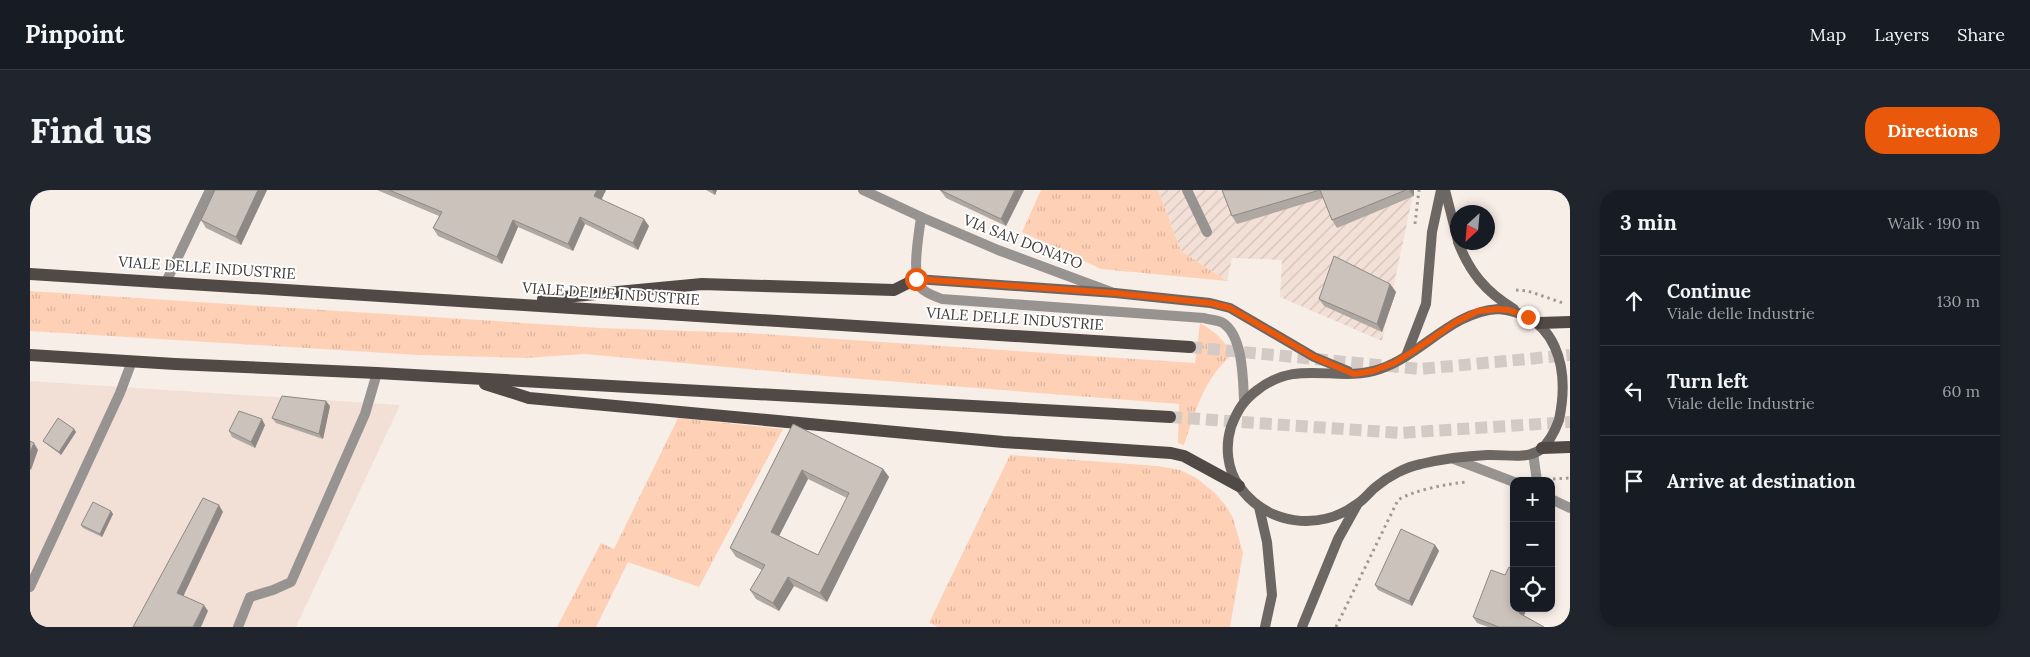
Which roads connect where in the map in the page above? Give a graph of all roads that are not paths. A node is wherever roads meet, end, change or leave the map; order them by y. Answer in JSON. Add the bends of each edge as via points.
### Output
{"nodes":[{"id":1,"x":210,"y":190,"type":"edge"},
{"id":2,"x":863,"y":190,"type":"edge"},
{"id":3,"x":1187,"y":190,"type":"edge"},
{"id":4,"x":1441,"y":190,"type":"edge"},
{"id":5,"x":1445,"y":190,"type":"edge"},
{"id":6,"x":1450,"y":210,"type":"edge"},
{"id":7,"x":921,"y":218,"type":"junction"},
{"id":8,"x":1207,"y":232,"type":"dead end"},
{"id":9,"x":1461,"y":250,"type":"edge"},
{"id":10,"x":30,"y":274,"type":"edge"},
{"id":11,"x":916,"y":279,"type":"junction"},
{"id":12,"x":166,"y":282,"type":"junction"},
{"id":13,"x":1114,"y":293,"type":"junction"},
{"id":14,"x":504,"y":303,"type":"junction"},
{"id":15,"x":1520,"y":312,"type":"junction"},
{"id":16,"x":1570,"y":322,"type":"edge"},
{"id":17,"x":1539,"y":323,"type":"junction"},
{"id":18,"x":1190,"y":347,"type":"tunnel mouth"},
{"id":19,"x":30,"y":355,"type":"edge"},
{"id":20,"x":1406,"y":356,"type":"junction"},
{"id":21,"x":132,"y":361,"type":"junction"},
{"id":22,"x":377,"y":373,"type":"junction"},
{"id":23,"x":1354,"y":374,"type":"junction"},
{"id":24,"x":469,"y":378,"type":"junction"},
{"id":25,"x":1244,"y":400,"type":"junction"},
{"id":26,"x":1170,"y":417,"type":"tunnel mouth"},
{"id":27,"x":1570,"y":447,"type":"edge"},
{"id":28,"x":1538,"y":451,"type":"junction"},
{"id":29,"x":1454,"y":459,"type":"junction"},
{"id":30,"x":1537,"y":477,"type":"edge"},
{"id":31,"x":1510,"y":480,"type":"edge"},
{"id":32,"x":1239,"y":486,"type":"junction"},
{"id":33,"x":1555,"y":500,"type":"edge"},
{"id":34,"x":1359,"y":503,"type":"junction"},
{"id":35,"x":1259,"y":507,"type":"junction"},
{"id":36,"x":1570,"y":508,"type":"edge"},
{"id":37,"x":30,"y":587,"type":"edge"},
{"id":38,"x":238,"y":627,"type":"edge"},
{"id":39,"x":1265,"y":627,"type":"edge"},
{"id":40,"x":1302,"y":627,"type":"edge"}],
"edges":[{"from":1,"to":12,"type":"street"},
{"from":2,"to":7,"type":"street","name":"VIA SAN DONATO"},
{"from":3,"to":8,"type":"street"},
{"from":4,"to":20,"type":"street","via":[[1432,232],[1426,304]]},
{"from":5,"to":6,"type":"street"},
{"from":7,"to":11,"type":"street"},
{"from":7,"to":13,"type":"street","name":"VIA SAN DONATO"},
{"from":9,"to":15,"type":"street","via":[[1466,264],[1492,293]]},
{"from":10,"to":12,"type":"main road","name":"VIALE DELLE INDUSTRIE"},
{"from":11,"to":13,"type":"street"},
{"from":11,"to":14,"type":"main road","via":[[894,290],[702,284]]},
{"from":11,"to":25,"type":"street","via":[[931,295],[942,299],[1204,318],[1223,323],[1235,337]]},
{"from":12,"to":14,"type":"main road","name":"VIALE DELLE INDUSTRIE"},
{"from":13,"to":23,"type":"street","via":[[1189,299],[1230,308],[1314,357]]},
{"from":14,"to":18,"type":"main road","name":"VIALE DELLE INDUSTRIE"},
{"from":15,"to":17,"type":"street"},
{"from":15,"to":20,"type":"street","via":[[1478,311]]},
{"from":16,"to":17,"type":"main road"},
{"from":17,"to":28,"type":"street","via":[[1560,347],[1568,379],[1561,417],[1550,439]]},
{"from":19,"to":21,"type":"main road"},
{"from":20,"to":23,"type":"street","via":[[1382,368]]},
{"from":21,"to":22,"type":"main road"},
{"from":21,"to":37,"type":"street","via":[[120,394]]},
{"from":22,"to":24,"type":"main road"},
{"from":22,"to":38,"type":"street","via":[[365,414],[291,582],[250,597]]},
{"from":23,"to":25,"type":"street","via":[[1308,372],[1283,375],[1268,381]]},
{"from":24,"to":26,"type":"main road"},
{"from":24,"to":32,"type":"main road","via":[[529,398],[1003,442],[1171,453],[1184,456]]},
{"from":25,"to":32,"type":"street","via":[[1229,435],[1231,474]]},
{"from":27,"to":28,"type":"main road"},
{"from":28,"to":29,"type":"street"},
{"from":28,"to":30,"type":"street"},
{"from":29,"to":31,"type":"street"},
{"from":29,"to":34,"type":"street","via":[[1406,469],[1377,485]]},
{"from":32,"to":35,"type":"street"},
{"from":33,"to":36,"type":"street"},
{"from":34,"to":35,"type":"street","via":[[1319,521],[1302,522],[1285,519]]},
{"from":34,"to":40,"type":"street","via":[[1338,539]]},
{"from":35,"to":39,"type":"street","via":[[1267,542],[1272,595]]}]}
